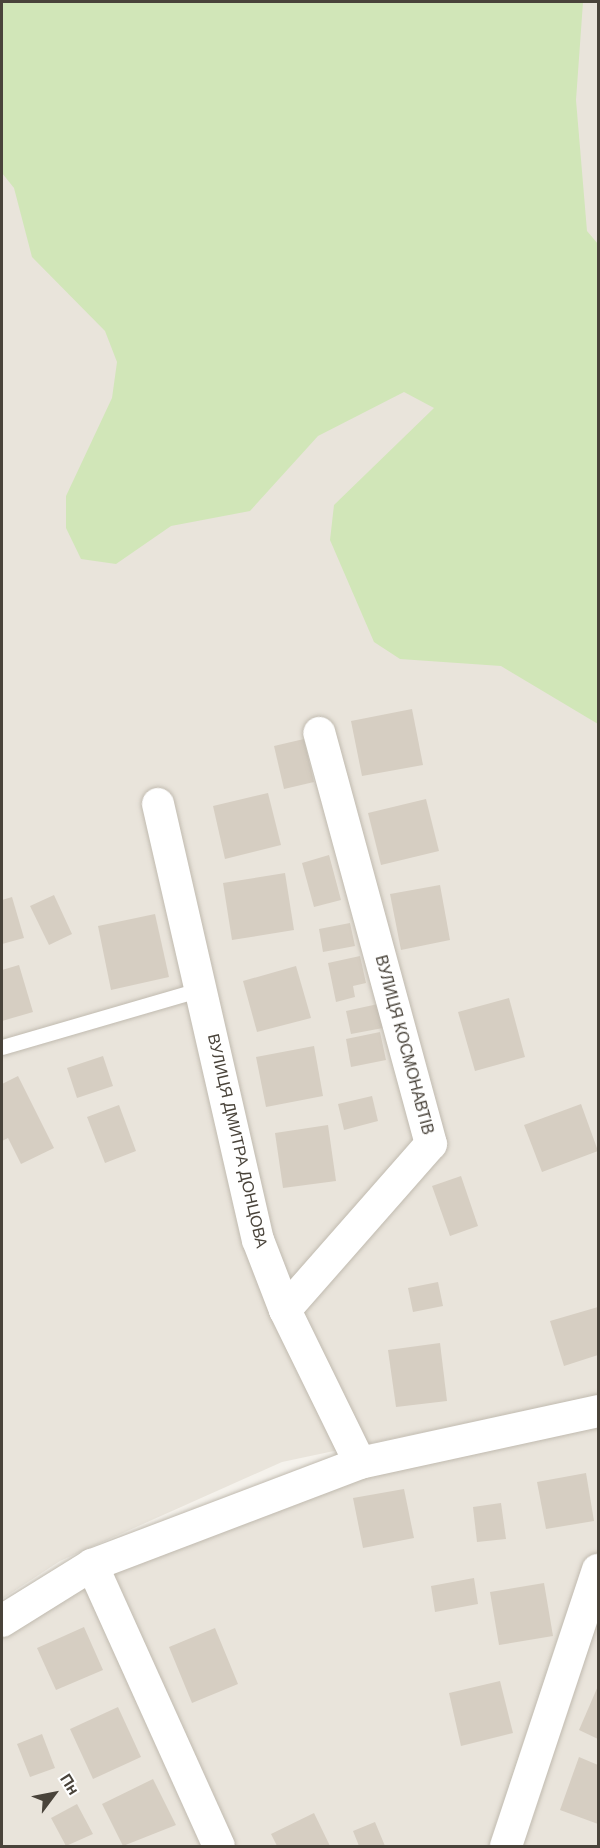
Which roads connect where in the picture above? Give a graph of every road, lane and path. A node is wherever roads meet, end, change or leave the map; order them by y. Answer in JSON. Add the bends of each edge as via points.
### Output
{"nodes":[{"id":1,"x":319,"y":733,"type":"dead end"},
{"id":2,"x":158,"y":804,"type":"dead end"},
{"id":3,"x":201,"y":989,"type":"junction"},
{"id":4,"x":2,"y":1047,"type":"edge"},
{"id":5,"x":285,"y":1310,"type":"junction"},
{"id":6,"x":598,"y":1411,"type":"edge"},
{"id":7,"x":360,"y":1463,"type":"junction"},
{"id":8,"x":92,"y":1565,"type":"junction"},
{"id":9,"x":598,"y":1570,"type":"edge"},
{"id":10,"x":2,"y":1621,"type":"edge"},
{"id":11,"x":219,"y":1846,"type":"edge"},
{"id":12,"x":506,"y":1846,"type":"edge"}],
"edges":[{"from":1,"to":5,"type":"street","name":"ВУЛИЦЯ КОСМОНАВТІВ","via":[[431,1144]]},
{"from":2,"to":3,"type":"street","name":"ВУЛИЦЯ ДМИТРА ДОНЦОВА"},
{"from":3,"to":4,"type":"lane"},
{"from":3,"to":5,"type":"street","name":"ВУЛИЦЯ ДМИТРА ДОНЦОВА","via":[[258,1240]]},
{"from":5,"to":7,"type":"street","name":"ВУЛИЦЯ ДМИТРА ДОНЦОВА"},
{"from":6,"to":7,"type":"street"},
{"from":7,"to":8,"type":"street"},
{"from":8,"to":10,"type":"street"},
{"from":8,"to":11,"type":"street"},
{"from":9,"to":12,"type":"street"}]}
